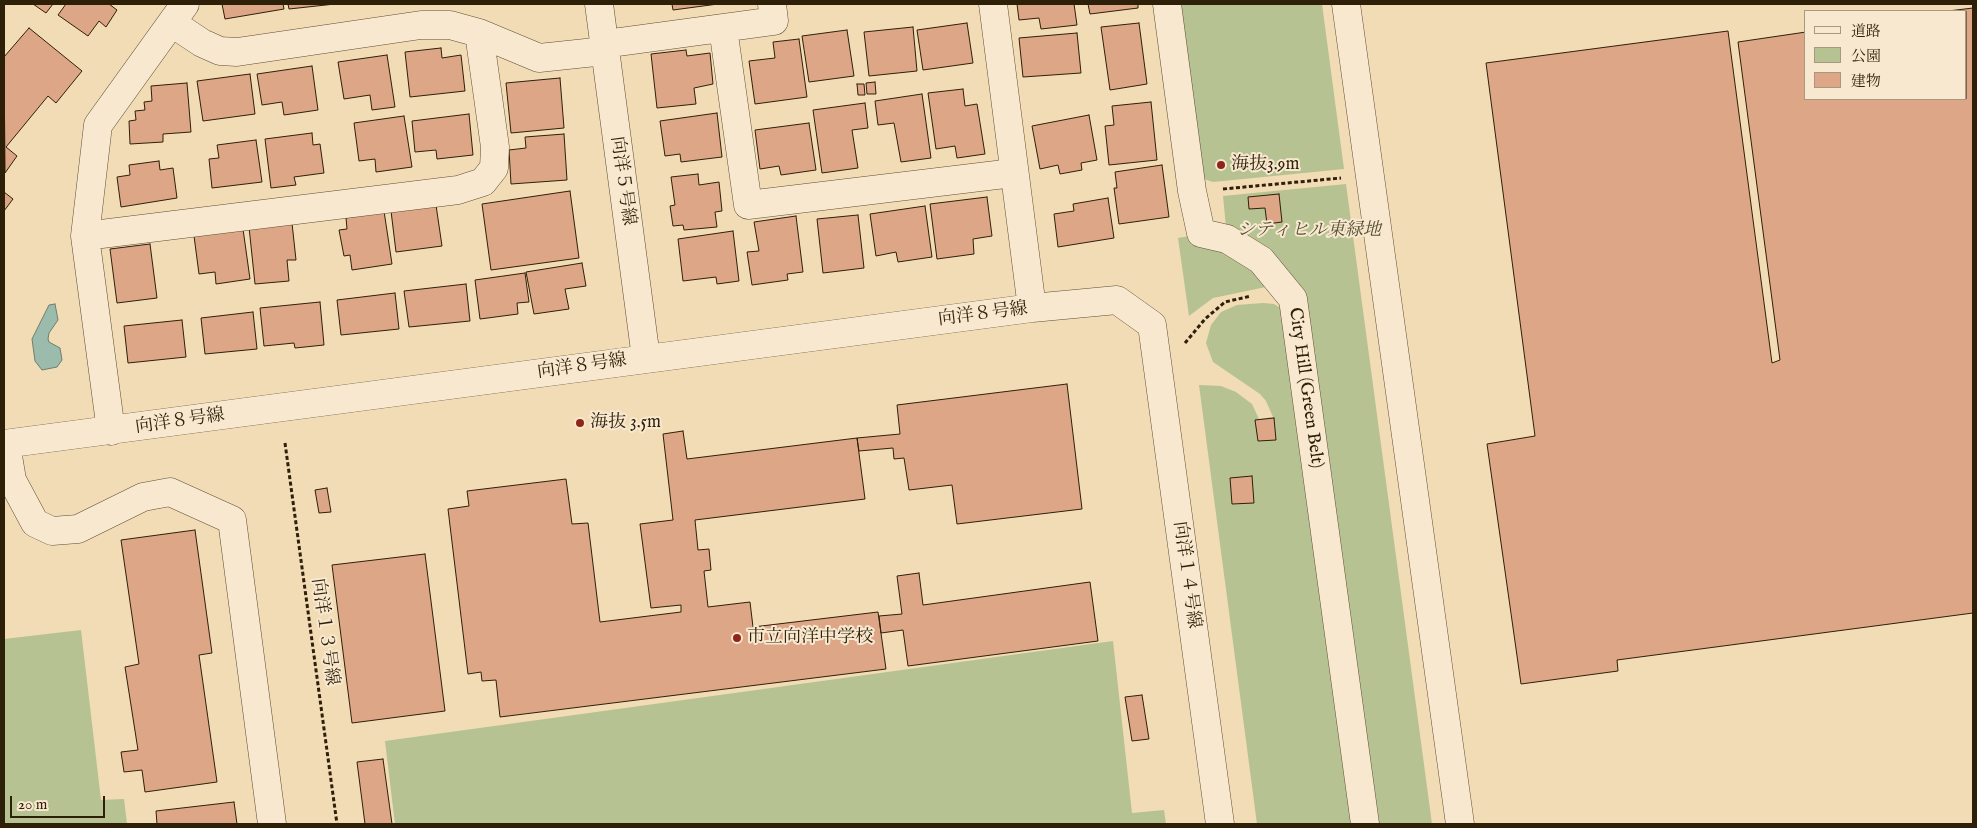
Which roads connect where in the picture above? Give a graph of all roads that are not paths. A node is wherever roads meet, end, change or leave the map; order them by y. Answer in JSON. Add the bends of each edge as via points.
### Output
{"nodes":[{"id":1,"x":599,"y":4,"type":"edge"},
{"id":2,"x":772,"y":4,"type":"edge"},
{"id":3,"x":993,"y":4,"type":"edge"},
{"id":4,"x":1167,"y":4,"type":"edge"},
{"id":5,"x":1346,"y":4,"type":"edge"},
{"id":6,"x":178,"y":14,"type":"edge"},
{"id":7,"x":419,"y":15,"type":"edge"},
{"id":8,"x":723,"y":28,"type":"junction"},
{"id":9,"x":479,"y":33,"type":"junction"},
{"id":10,"x":605,"y":48,"type":"junction"},
{"id":11,"x":1013,"y":173,"type":"junction"},
{"id":12,"x":85,"y":236,"type":"junction"},
{"id":13,"x":1032,"y":308,"type":"junction"},
{"id":14,"x":1152,"y":325,"type":"joint"},
{"id":15,"x":646,"y":358,"type":"junction"},
{"id":16,"x":111,"y":431,"type":"junction"},
{"id":17,"x":5,"y":444,"type":"edge"},
{"id":18,"x":272,"y":824,"type":"edge"},
{"id":19,"x":1220,"y":824,"type":"edge"},
{"id":20,"x":1364,"y":824,"type":"edge"},
{"id":21,"x":1460,"y":824,"type":"edge"}],
"edges":[{"from":1,"to":10,"type":"street","name":"向洋５号線"},
{"from":2,"to":8,"type":"street","via":[[774,21]]},
{"from":3,"to":11,"type":"street"},
{"from":4,"to":20,"type":"street","name":"City Hill (Green Belt)","via":[[1192,192],[1201,234],[1227,239],[1261,260],[1293,299]]},
{"from":5,"to":21,"type":"street"},
{"from":6,"to":7,"type":"street","via":[[202,43],[220,51],[237,52]]},
{"from":6,"to":12,"type":"street","via":[[98,125]]},
{"from":7,"to":9,"type":"street"},
{"from":8,"to":10,"type":"street"},
{"from":8,"to":11,"type":"street","via":[[748,205]]},
{"from":9,"to":10,"type":"street","via":[[539,58]]},
{"from":9,"to":12,"type":"street","via":[[495,147],[494,168],[483,182],[458,190]]},
{"from":10,"to":15,"type":"street","name":"向洋５号線"},
{"from":11,"to":13,"type":"street"},
{"from":12,"to":16,"type":"street"},
{"from":13,"to":14,"type":"street","name":"向洋８号線","via":[[1118,300]]},
{"from":13,"to":15,"type":"street","name":"向洋８号線"},
{"from":14,"to":19,"type":"street","name":"向洋１４号線"},
{"from":15,"to":16,"type":"street","name":"向洋８号線"},
{"from":16,"to":17,"type":"street","name":"向洋８号線"},
{"from":17,"to":18,"type":"street","via":[[12,480],[35,523],[52,531],[78,529],[143,497],[170,492],[232,520]]}]}
